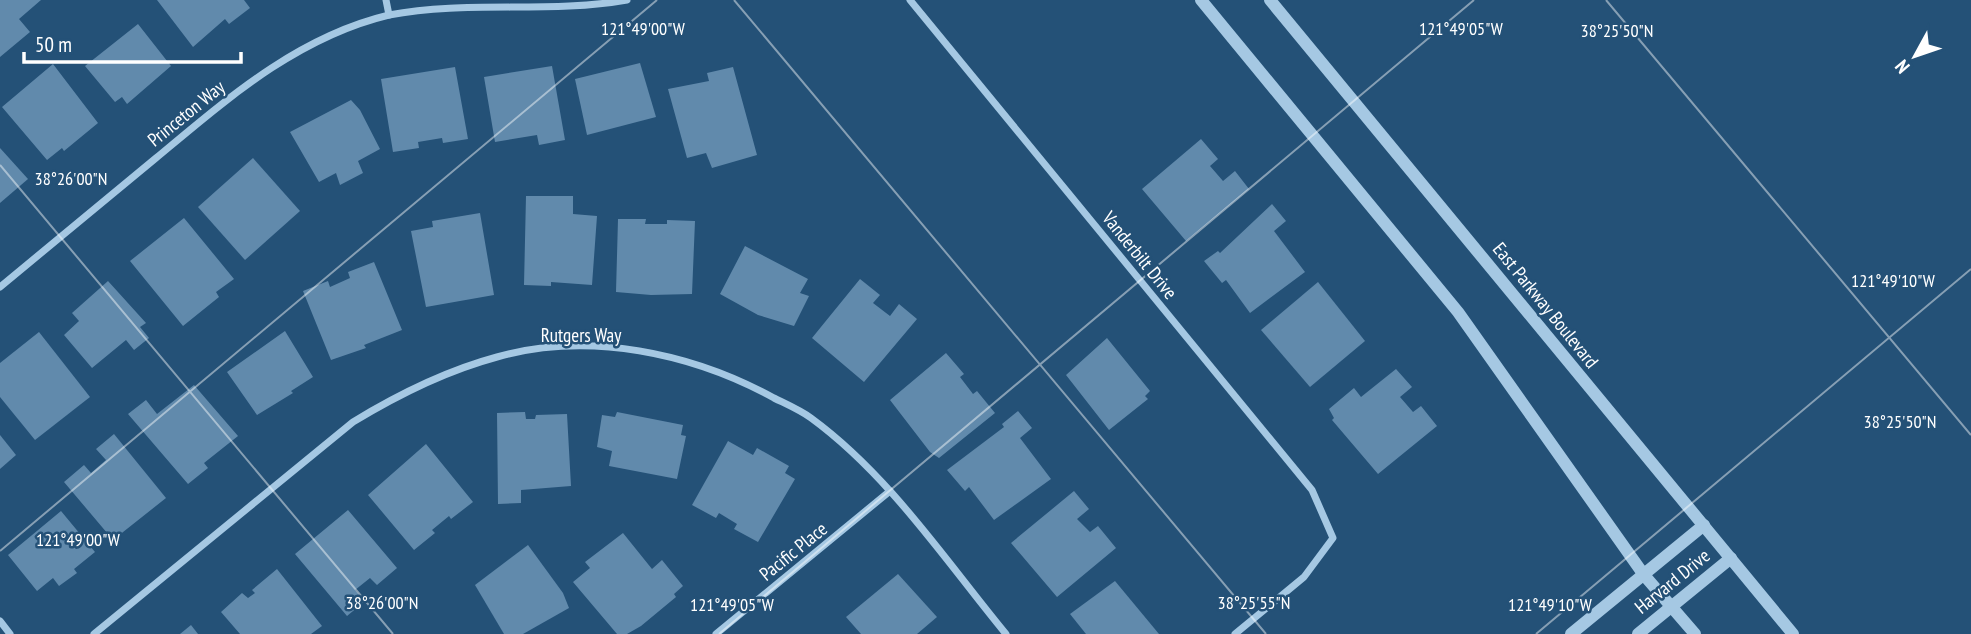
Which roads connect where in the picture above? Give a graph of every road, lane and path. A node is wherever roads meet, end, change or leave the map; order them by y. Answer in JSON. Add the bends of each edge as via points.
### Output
{"nodes":[{"id":1,"x":386,"y":0,"type":"edge"},
{"id":2,"x":627,"y":0,"type":"edge"},
{"id":3,"x":910,"y":0,"type":"edge"},
{"id":4,"x":1201,"y":0,"type":"edge"},
{"id":5,"x":1270,"y":0,"type":"edge"},
{"id":6,"x":389,"y":15,"type":"junction"},
{"id":7,"x":0,"y":287,"type":"edge"},
{"id":8,"x":890,"y":491,"type":"junction"},
{"id":9,"x":1703,"y":525,"type":"junction"},
{"id":10,"x":1731,"y":558,"type":"junction"},
{"id":11,"x":1644,"y":575,"type":"junction"},
{"id":12,"x":1671,"y":607,"type":"junction"},
{"id":13,"x":0,"y":621,"type":"edge"},
{"id":14,"x":10,"y":634,"type":"edge"},
{"id":15,"x":94,"y":634,"type":"edge"},
{"id":16,"x":716,"y":634,"type":"edge"},
{"id":17,"x":1006,"y":634,"type":"edge"},
{"id":18,"x":1235,"y":634,"type":"edge"},
{"id":19,"x":1572,"y":634,"type":"edge"},
{"id":20,"x":1638,"y":634,"type":"edge"},
{"id":21,"x":1695,"y":634,"type":"edge"},
{"id":22,"x":1793,"y":634,"type":"edge"}],
"edges":[{"from":1,"to":6,"type":"street"},
{"from":2,"to":6,"type":"street","name":"Princeton Way","via":[[589,7],[450,5]]},
{"from":3,"to":18,"type":"street","name":"Vanderbilt Drive","via":[[1312,490],[1333,538],[1304,577]]},
{"from":4,"to":11,"type":"street","via":[[1458,312]]},
{"from":5,"to":9,"type":"street","name":"East Parkway Boulevard"},
{"from":6,"to":7,"type":"street","name":"Princeton Way","via":[[337,32],[261,74]]},
{"from":8,"to":15,"type":"street","name":"Rutgers Way","via":[[810,417],[723,372],[623,348],[552,347],[499,356],[443,374],[353,422]]},
{"from":8,"to":16,"type":"street","name":"Pacific Place"},
{"from":8,"to":17,"type":"street","name":"Rutgers Way"},
{"from":9,"to":10,"type":"street","name":"East Parkway Boulevard"},
{"from":9,"to":11,"type":"street","name":"Harvard Drive"},
{"from":10,"to":12,"type":"street","name":"Harvard Drive"},
{"from":10,"to":22,"type":"street","name":"East Parkway Boulevard"},
{"from":11,"to":12,"type":"street"},
{"from":11,"to":19,"type":"street","name":"Harvard Drive"},
{"from":12,"to":20,"type":"street","name":"Harvard Drive"},
{"from":12,"to":21,"type":"street"},
{"from":13,"to":14,"type":"street"}]}
